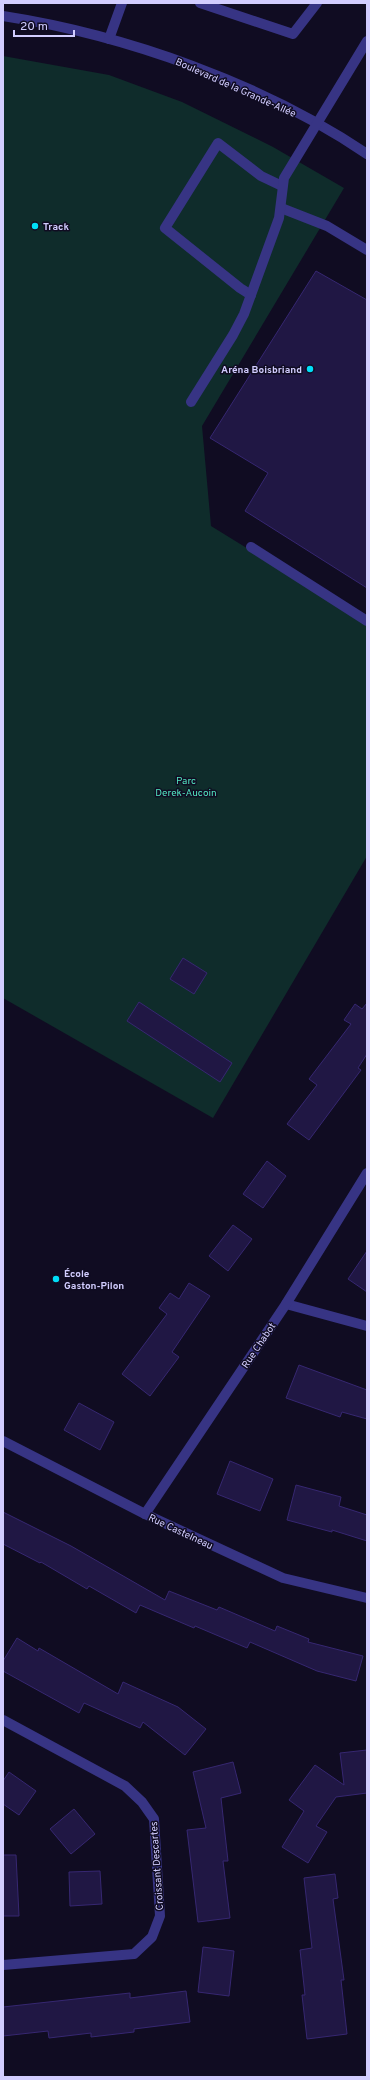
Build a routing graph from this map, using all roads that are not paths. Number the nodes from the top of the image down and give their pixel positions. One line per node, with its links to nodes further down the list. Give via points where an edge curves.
1 (122, 3): 5 (street)
2 (200, 3): 3 (street, via 294,34)
3 (317, 3)
4 (3, 16): 5 (street, Boulevard de la Grande-Allée, via 52,24)
5 (109, 39): 8 (street, Boulevard de la Grande-Allée, via 217,76)
6 (367, 41): 7 (street)
7 (364, 53): 8 (street)
8 (316, 123): 9 (street, Boulevard de la Grande-Allée); 10 (street, via 284,178)
9 (367, 154)
10 (282, 186): 11 (street); 13 (street, via 261,176 218,143 164,228)
11 (281, 208): 12 (street, via 327,226); 13 (street, via 268,253)
12 (367, 250)
13 (251, 295): 14 (street, via 233,335)
14 (191, 402)
15 (251, 547): 16 (street)
16 (367, 621)
17 (367, 1173): 18 (street, Rue Chabot)
18 (286, 1304): 19 (street); 21 (street, Rue Chabot)
19 (367, 1326)
20 (3, 1441): 21 (street, Rue Castelneau)
21 (145, 1514): 22 (street, Rue Castelneau, via 283,1578)
22 (367, 1598)
23 (3, 1720): 24 (street, Croissant Descartes, via 125,1786 142,1802 154,1819 160,1916 152,1937 134,1954)
24 (3, 1965)

